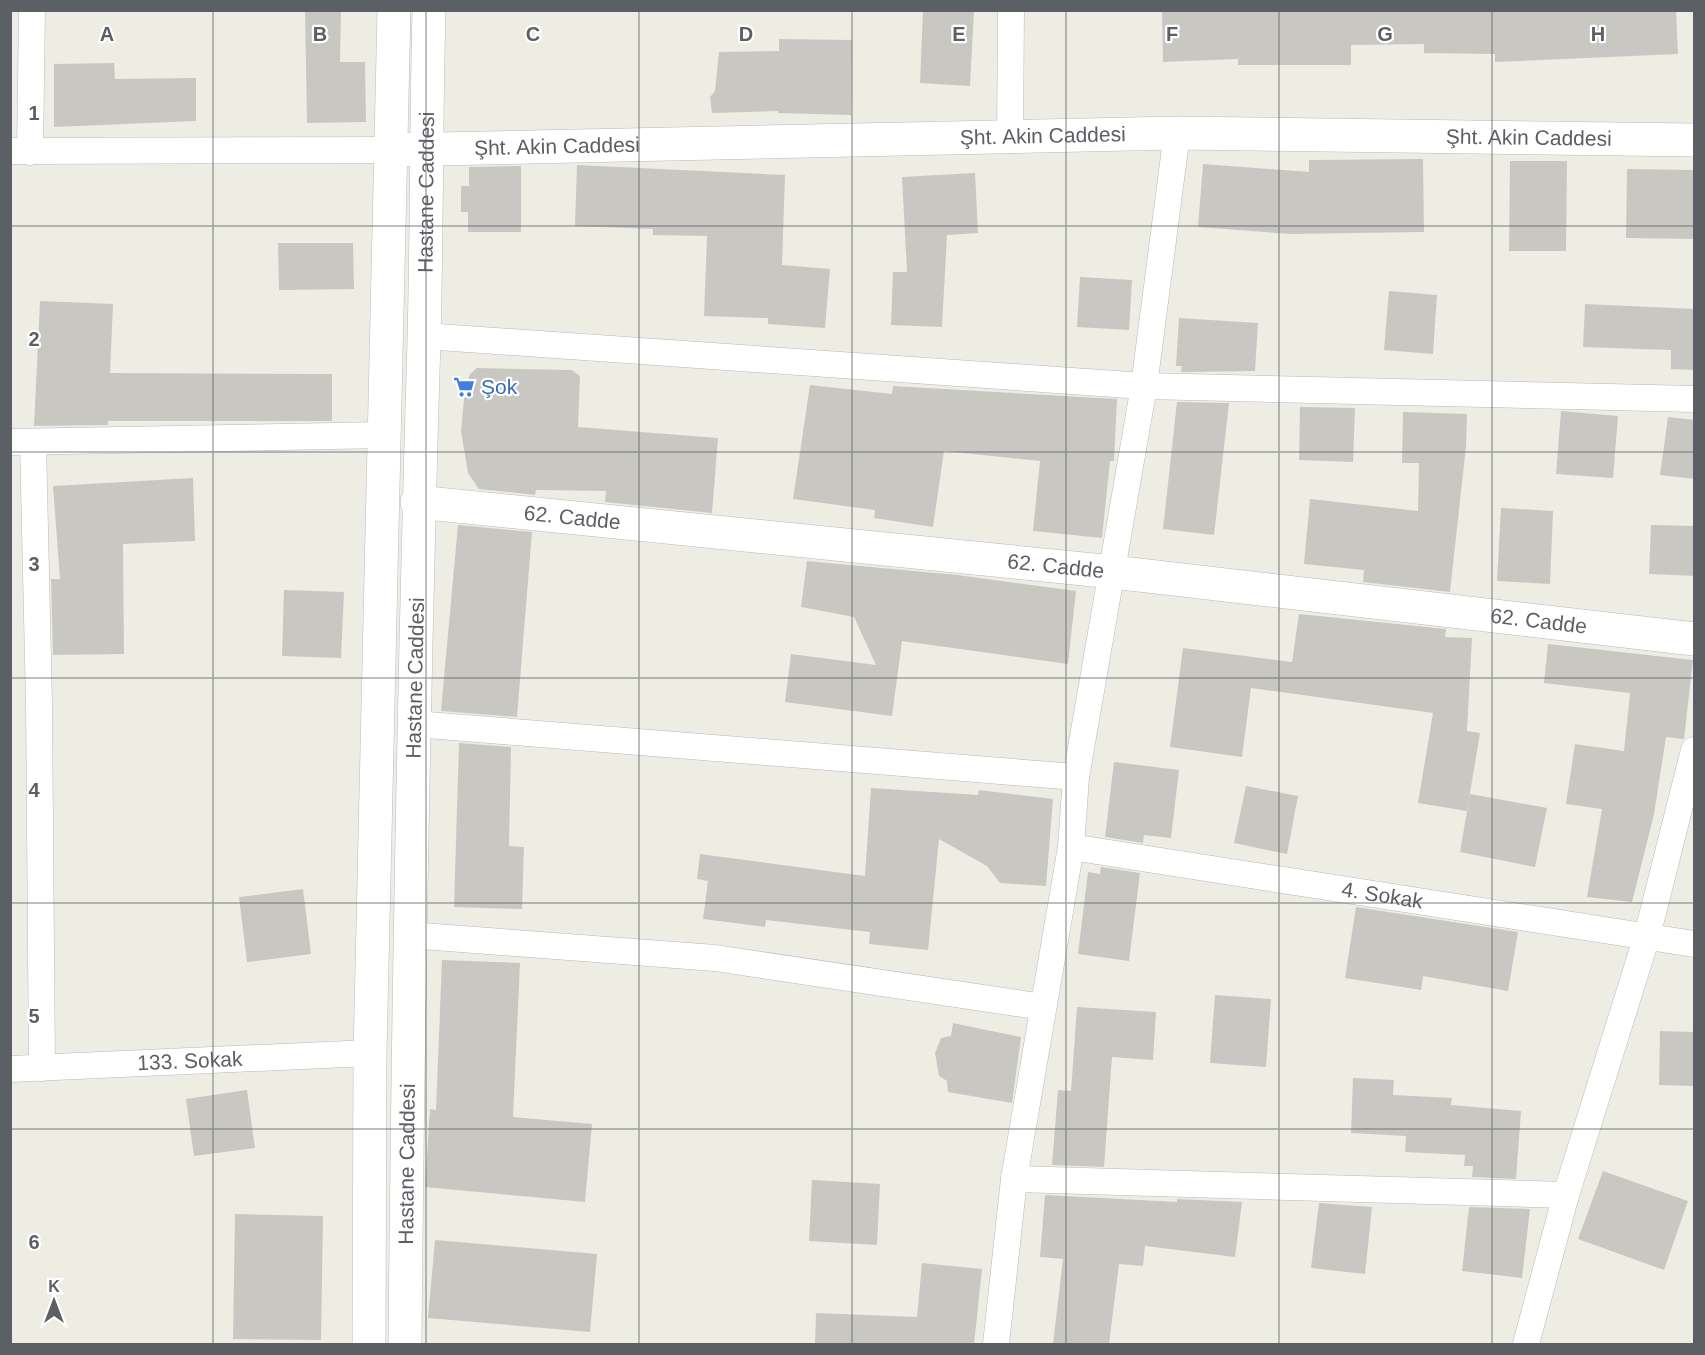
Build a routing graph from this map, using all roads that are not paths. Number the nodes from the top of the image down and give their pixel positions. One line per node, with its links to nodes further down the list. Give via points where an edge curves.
1 (32, 10): 10 (street)
2 (394, 10): 8 (main road, Hastane Caddesi)
3 (429, 10): 9 (main road, Hastane Caddesi)
4 (1011, 10): 6 (street)
5 (1177, 133): 6 (main road, Şht. Akin Caddesi); 7 (main road, Şht. Akin Caddesi); 12 (street)
6 (1010, 139): 9 (main road, Şht. Akin Caddesi)
7 (1695, 140)
8 (392, 150): 9 (main road, Şht. Akin Caddesi); 10 (street); 14 (main road, Hastane Caddesi)
9 (425, 150): 11 (main road, Hastane Caddesi)
10 (20, 152)
11 (424, 336): 12 (street); 16 (main road, Hastane Caddesi)
12 (1144, 386): 13 (street); 17 (street)
13 (1695, 399)
14 (385, 435): 15 (street); 27 (main road, Hastane Caddesi)
15 (22, 442): 28 (street, via 39,704)
16 (417, 502): 17 (main road, 62. Cadde); 19 (main road, Hastane Caddesi)
17 (1113, 572): 18 (main road, 62. Cadde); 21 (street)
18 (1695, 639)
19 (415, 724): 21 (street); 23 (main road, Hastane Caddesi)
20 (1695, 750): 24 (street)
21 (1076, 777): 22 (street)
22 (1071, 847): 24 (street, 4. Sokak); 26 (street)
23 (408, 935): 26 (street, via 715,958); 33 (main road, Hastane Caddesi)
24 (1647, 936): 25 (street, 4. Sokak); 31 (street)
25 (1695, 944)
26 (1043, 1006): 30 (street)
27 (370, 1053): 28 (street, 133. Sokak); 32 (main road, Hastane Caddesi)
28 (42, 1068): 29 (street, 133. Sokak)
29 (10, 1069)
30 (1014, 1179): 31 (street); 34 (street)
31 (1566, 1195): 35 (street)
32 (369, 1344)
33 (405, 1344)
34 (996, 1344)
35 (1526, 1344)

